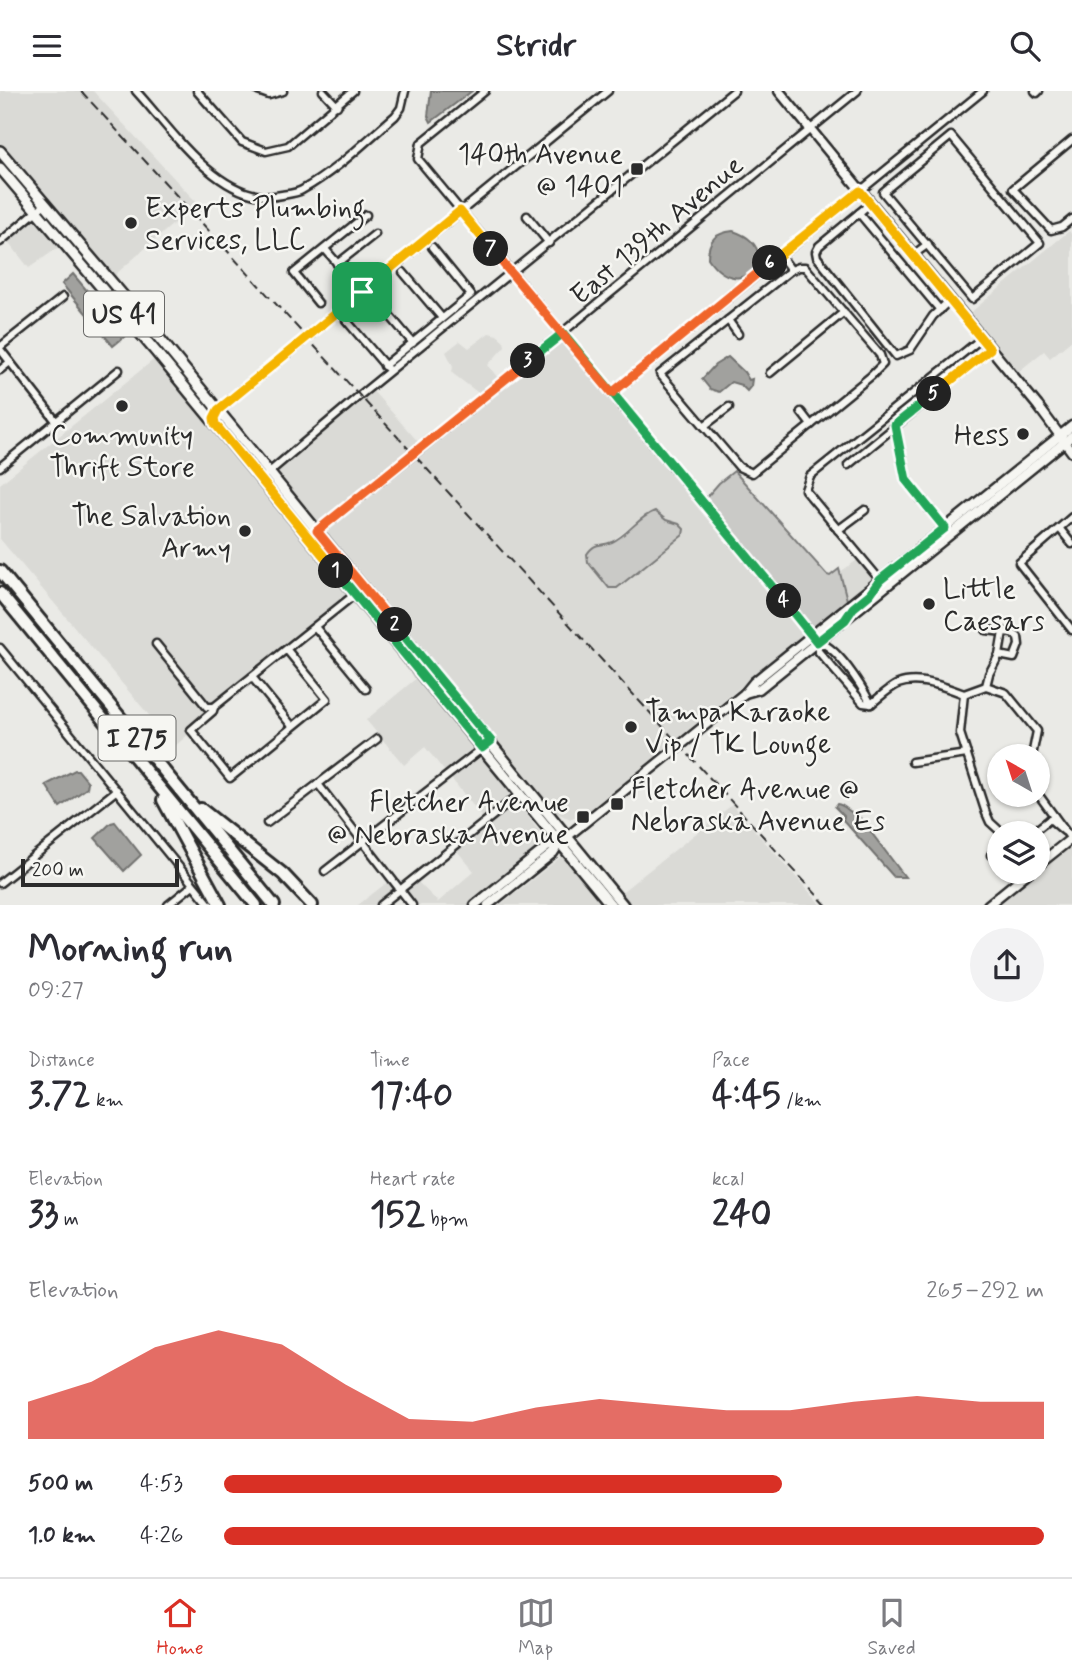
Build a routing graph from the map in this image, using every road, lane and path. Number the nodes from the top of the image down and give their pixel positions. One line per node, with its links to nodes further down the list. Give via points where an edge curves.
1 (136, 91): 7 (street, via 211,174 239,192 272,197 301,191 348,156 395,116)
2 (197, 91): 14 (street, via 242,142 266,151 288,146)
3 (258, 91): 4 (street, via 269,95)
4 (283, 91)
5 (323, 91): 14 (street)
6 (353, 91): 14 (street)
7 (405, 91)
8 (485, 91): 23 (street, via 421,143 418,159)
9 (608, 91): 23 (street)
10 (734, 91): 30 (street)
11 (779, 91): 15 (main road)
12 (857, 91): 15 (street, East 139th Avenue)
13 (983, 91): 19 (street)
14 (337, 106)
15 (810, 129): 19 (main road); 50 (street, East 139th Avenue)
16 (1072, 140): 27 (street, via 1013,189 1051,230)
17 (0, 151): 21 (main road, US 41)
18 (0, 168): 22 (main road, US 41)
19 (860, 191): 20 (main road); 34 (street)
20 (871, 203): 24 (street); 35 (main road)
21 (46, 204): 22 (street); 67 (main road, US 41)
22 (37, 211): 29 (street); 70 (main road, US 41)
23 (460, 211): 39 (street); 40 (street)
24 (859, 213): 45 (street); 45 (street, via 819,246 817,257 896,356 910,351)
25 (366, 215): 33 (street)
26 (527, 216): 30 (street)
27 (1072, 219)
28 (375, 234): 36 (street)
29 (0, 242)
30 (549, 243): 39 (street)
31 (928, 243): 31 (street, via 883,192 951,136 1040,243 972,299); 35 (street)
32 (432, 247): 47 (street, via 471,295)
33 (325, 249): 36 (street); 44 (street, via 294,273)
34 (780, 255): 37 (street); 56 (street)
35 (913, 255): 43 (main road)
36 (337, 264): 40 (street)
37 (791, 270): 46 (street, via 805,267); 49 (street)
38 (403, 272): 47 (street)
39 (512, 274): 50 (street); 61 (street)
40 (362, 292): 67 (street)
41 (63, 297): 54 (street)
42 (374, 297): 53 (street)
43 (950, 300): 45 (street); 52 (main road)
44 (318, 303)
45 (940, 310)
46 (844, 312): 64 (street); 71 (street, via 883,364)
47 (442, 318): 53 (street)
48 (346, 320): 59 (street)
49 (727, 320): 51 (street); 60 (street)
50 (563, 333): 65 (street); 84 (street, East 139th Avenue)
51 (738, 334)
52 (982, 338): 55 (main road); 83 (street, via 810,477 805,490)
53 (413, 343): 57 (street)
54 (0, 348): 58 (street)
55 (987, 352): 72 (street); 75 (main road)
56 (659, 353): 60 (street); 65 (street)
57 (395, 357): 59 (street); 61 (street)
58 (10, 362): 62 (street); 69 (street)
59 (384, 366): 61 (street)
60 (669, 366): 73 (street, via 660,374)
61 (394, 369): 78 (street)
62 (0, 370)
63 (119, 370): 69 (street, via 110,378 104,376 99,387)
64 (770, 373)
65 (612, 393): 98 (street)
66 (729, 407): 73 (street)
67 (218, 410): 70 (main road); 78 (main road, US 41)
68 (801, 412): 71 (street)
69 (56, 421): 77 (street)
70 (215, 424): 79 (main road, US 41)
71 (811, 425): 73 (street, via 752,473 739,467)
72 (895, 425): 76 (street); 85 (street, via 906,480)
73 (704, 426)
74 (1072, 426): 75 (main road)
75 (1069, 443): 85 (main road)
76 (848, 465)
77 (0, 467)
78 (272, 476): 79 (main road); 84 (main road, US 41)
79 (264, 483): 91 (main road, US 41)
80 (865, 510): 83 (street)
81 (1072, 517): 82 (street)
82 (1060, 529): 86 (street); 96 (street, via 1018,563)
83 (838, 530): 88 (street)
84 (317, 531): 89 (main road, US 41)
85 (947, 531): 88 (main road); 92 (main road)
86 (1072, 544)
87 (0, 571): 123 (highway, I 275)
88 (880, 580): 92 (main road); 98 (main road)
89 (363, 587): 91 (street); 103 (main road, US 41)
90 (0, 593): 119 (highway, I 275)
91 (355, 594): 93 (main road, US 41); 94 (street)
92 (845, 620): 98 (main road)
93 (379, 622): 103 (main road, via 418,662); 105 (main road, US 41)
94 (316, 628): 101 (street); 107 (street)
95 (986, 629): 97 (street)
96 (1072, 630)
97 (1003, 632): 102 (street); 102 (street, via 1018,637 1019,645 1014,658)
98 (815, 638): 109 (street, via 826,643); 109 (street, via 818,651 863,703); 130 (main road, via 754,682)
99 (156, 644): 110 (street, via 207,707)
100 (0, 648): 121 (street)
101 (287, 650): 104 (street); 112 (street, via 327,699)
102 (999, 655): 106 (street)
103 (429, 666): 111 (main road, US 41)
104 (252, 677): 110 (street); 112 (street)
105 (430, 686): 111 (main road, via 438,686); 116 (main road, US 41)
106 (986, 686): 108 (street); 115 (street, via 1006,693 1037,731)
107 (366, 689)
108 (964, 694): 109 (street, via 930,684 898,684); 117 (street, via 960,733)
109 (871, 704)
110 (214, 707): 112 (street, via 191,730 230,778)
111 (472, 719): 114 (main road, US 41)
112 (292, 726)
113 (377, 739): 120 (street)
114 (491, 741): 116 (street); 130 (main road, US 41)
115 (1034, 744)
116 (482, 748): 122 (main road, US 41); 131 (street)
117 (967, 754): 118 (street); 126 (street)
118 (912, 762)
119 (150, 776): 140 (highway); 141 (highway, I 275)
120 (318, 784): 128 (street); 131 (street)
121 (117, 790): 134 (street); 136 (street)
122 (520, 794): 130 (main road, US 41); 137 (street)
123 (184, 795): 142 (highway, I 275); 143 (highway, via 274,866)
124 (1046, 807): 125 (street)
125 (1052, 818): 127 (street); 129 (street)
126 (990, 821)
127 (1048, 821)
128 (267, 823)
129 (1071, 838): 132 (main road)
130 (564, 839): 146 (main road, via 547,847); 147 (main road); 148 (main road, US 41); 149 (main road, US 41)
131 (362, 842): 133 (street); 137 (street)
132 (1050, 855)
133 (325, 871)
134 (0, 883)
135 (1014, 884): 150 (main road)
136 (193, 885): 138 (street); 139 (street)
137 (400, 890): 144 (street); 145 (street)
138 (167, 905)
139 (210, 905)
140 (220, 905)
141 (256, 905)
142 (274, 905)
143 (312, 905)
144 (381, 905)
145 (412, 905)
146 (475, 905)
147 (488, 905)
148 (611, 905)
149 (623, 905)
150 (988, 905)

